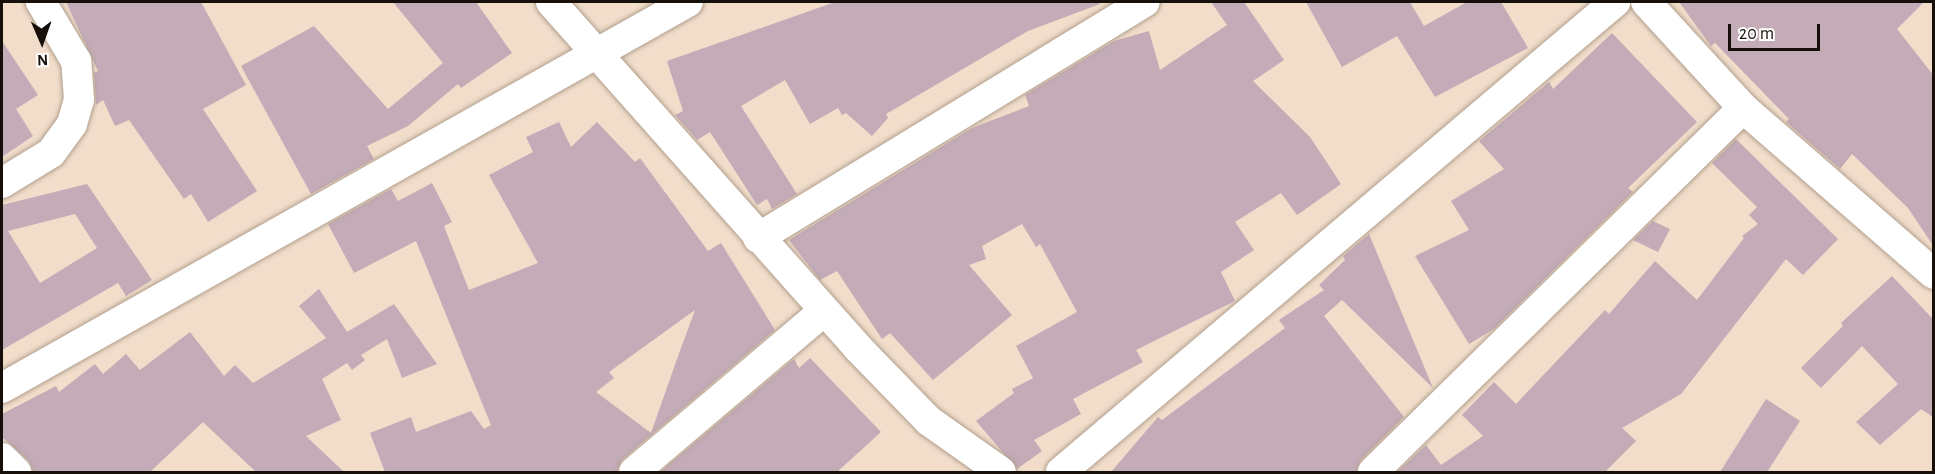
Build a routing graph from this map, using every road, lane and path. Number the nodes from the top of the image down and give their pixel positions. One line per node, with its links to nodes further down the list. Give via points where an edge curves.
1 (41, 2): 9 (street, via 76,61 79,100 72,124 51,153)
2 (551, 2): 7 (street)
3 (688, 2): 7 (street)
4 (1145, 2): 10 (street)
5 (1615, 2): 18 (street)
6 (1646, 2): 8 (street)
7 (597, 52): 10 (street); 13 (street)
8 (1743, 108): 11 (street); 19 (street)
9 (2, 183)
10 (758, 238): 12 (street)
11 (1934, 274)
12 (824, 311): 16 (street); 17 (street, via 929,421)
13 (2, 388)
14 (2, 458): 15 (street)
15 (16, 472)
16 (634, 472)
17 (1001, 472)
18 (1061, 472)
19 (1373, 472)

